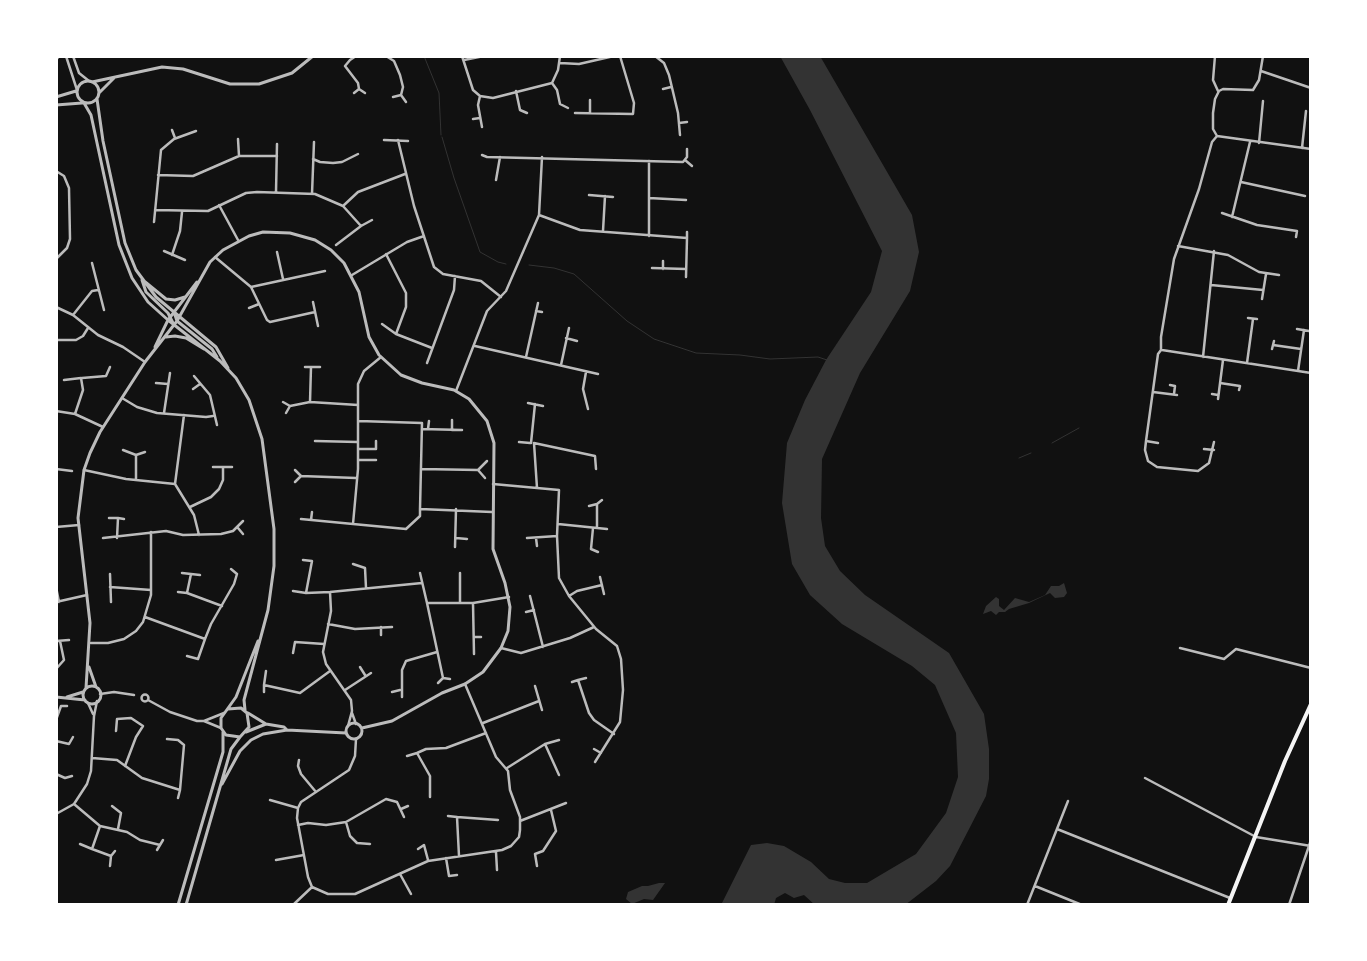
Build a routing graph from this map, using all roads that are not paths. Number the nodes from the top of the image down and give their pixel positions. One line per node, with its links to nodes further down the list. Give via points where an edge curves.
1 (59, 56): 15 (street)
2 (66, 56): 26 (street)
3 (73, 56): 20 (street, via 79,73)
4 (313, 56): 19 (street, via 292,73 259,84 230,84 172,68 148,69)
5 (356, 56): 24 (street, via 346,66)
6 (386, 56): 32 (street, via 394,62 400,75)
7 (462, 56): 16 (street)
8 (484, 56): 16 (street)
9 (560, 56): 17 (street)
10 (614, 56): 17 (street, via 579,64)
11 (620, 56): 49 (street, via 634,111 629,114)
12 (656, 56): 22 (street, via 668,70)
13 (1215, 56): 28 (street, via 1213,80)
14 (1263, 56): 18 (street)
15 (56, 60)
16 (464, 60): 33 (street, via 470,84)
17 (560, 63): 21 (street)
18 (1261, 72): 23 (street); 28 (street, via 1258,86 1253,90)
19 (115, 78): 20 (street); 30 (street)
20 (90, 81): 26 (street, via 82,82); 30 (street)
21 (552, 83): 27 (street); 41 (street)
22 (672, 87): 25 (street); 54 (street)
23 (1311, 88)
24 (359, 89): 29 (street); 31 (street)
25 (663, 89)
26 (76, 90): 35 (street); 40 (street, via 78,99)
27 (516, 91): 33 (street, via 498,97); 45 (street)
28 (1219, 91): 60 (street, via 1215,98 1213,129)
29 (365, 92)
30 (99, 93): 36 (street)
31 (354, 93)
32 (401, 95): 34 (street); 39 (street)
33 (480, 96): 51 (street)
34 (393, 97)
35 (56, 98)
36 (97, 99): 40 (street); 140 (street, via 125,243)
37 (590, 100): 49 (street)
38 (1263, 101): 69 (street)
39 (406, 102)
40 (84, 103): 42 (street); 160 (street, via 91,115 125,262 142,295)
41 (560, 104): 43 (street); 44 (street)
42 (56, 105)
43 (556, 108)
44 (568, 108)
45 (520, 110): 47 (street); 50 (street)
46 (1306, 111): 71 (street)
47 (527, 113)
48 (575, 113): 49 (street)
49 (590, 113)
50 (516, 115)
51 (480, 118): 52 (street); 55 (street)
52 (472, 120)
53 (687, 122): 54 (street)
54 (679, 123): 59 (street)
55 (482, 127)
56 (172, 130): 62 (street)
57 (196, 131): 62 (street)
58 (56, 134): 61 (street)
59 (680, 135)
60 (1217, 136): 68 (street); 117 (street, via 1212,142)
61 (56, 138)
62 (175, 138): 86 (street, via 161,150)
63 (238, 139): 76 (street)
64 (384, 140): 65 (street)
65 (398, 140): 66 (street); 85 (street)
66 (408, 141)
67 (314, 142): 80 (street)
68 (1250, 142): 69 (street); 88 (street)
69 (1259, 143): 71 (street)
70 (277, 144): 77 (street)
71 (1302, 148): 73 (street)
72 (686, 149): 81 (street)
73 (1311, 149)
74 (358, 154): 80 (street, via 342,162)
75 (482, 155): 78 (street)
76 (239, 156): 77 (street); 86 (street, via 193,176)
77 (277, 156): 90 (street)
78 (500, 157): 79 (street); 87 (street)
79 (542, 158): 82 (street); 104 (street)
80 (314, 159): 91 (street)
81 (685, 160): 82 (street); 83 (street)
82 (649, 161): 97 (street)
83 (692, 166)
84 (56, 171): 125 (street, via 64,176 69,188 70,231 68,248)
85 (405, 174): 100 (street, via 358,192); 111 (street)
86 (158, 175): 101 (street)
87 (496, 180)
88 (1242, 182): 92 (street); 105 (street)
89 (1301, 189): 92 (street)
90 (276, 192): 91 (street); 99 (street, via 246,193)
91 (312, 194): 100 (street)
92 (1300, 194): 96 (street)
93 (589, 196): 94 (street)
94 (605, 196): 95 (street); 109 (street)
95 (613, 196)
96 (1305, 196)
97 (648, 198): 98 (street); 112 (street)
98 (686, 200)
99 (219, 205): 102 (street, via 208,211); 115 (street)
100 (343, 206): 108 (street)
101 (156, 210): 102 (street); 107 (street)
102 (182, 212): 121 (street)
103 (1222, 213): 105 (street)
104 (539, 215): 109 (street, via 574,229); 147 (street)
105 (1232, 217): 113 (street, via 1265,227 1297,231)
106 (372, 220): 108 (street)
107 (154, 222)
108 (361, 226): 116 (street)
109 (603, 231): 112 (street)
110 (687, 232): 114 (street)
111 (424, 236): 122 (street); 137 (street, via 434,268)
112 (648, 236): 114 (street)
113 (1296, 237)
114 (687, 238): 132 (street)
115 (238, 240): 123 (street); 135 (street, via 264,232 302,235 331,250)
116 (336, 245)
117 (1178, 246): 119 (street); 183 (street, via 1169,281)
118 (164, 251): 121 (street)
119 (1214, 251): 134 (street, via 1228,254 1249,268); 142 (street)
120 (277, 252): 124 (street)
121 (172, 254): 126 (street)
122 (386, 254): 135 (street); 172 (street, via 406,293 406,307)
123 (215, 257): 139 (street); 143 (street)
124 (278, 259): 127 (street); 141 (street)
125 (56, 260)
126 (185, 260)
127 (273, 260)
128 (664, 261): 131 (street)
129 (92, 263): 144 (street)
130 (652, 268): 131 (street)
131 (663, 268): 132 (street)
132 (686, 269): 138 (street)
133 (325, 271): 141 (street)
134 (1266, 274): 136 (street); 145 (street)
135 (352, 275): 184 (street, via 369,337)
136 (1279, 275)
137 (455, 276): 147 (street, via 481,281); 178 (street, via 454,290)
138 (686, 277)
139 (200, 278): 146 (street); 160 (street, via 185,308)
140 (142, 279): 146 (street, via 166,299); 155 (street, via 156,297); 160 (street, via 146,292)
141 (283, 279): 143 (street)
142 (1211, 285): 145 (street); 186 (street)
143 (250, 287): 151 (street)
144 (98, 290): 154 (street); 159 (street, via 92,292)
145 (1263, 290): 148 (street)
146 (186, 296): 155 (street)
147 (501, 297): 177 (street, via 487,310)
148 (1262, 299)
149 (313, 302): 157 (street)
150 (538, 303): 156 (street)
151 (259, 304): 153 (street); 157 (street, via 270,322)
152 (56, 307): 159 (street)
153 (249, 308)
154 (104, 310)
155 (174, 311): 160 (street)
156 (536, 311): 158 (street); 185 (street)
157 (315, 312): 166 (street)
158 (542, 312)
159 (73, 315): 167 (street)
160 (174, 318): 165 (street); 181 (street); 188 (street, via 212,349); 196 (street, via 185,320 216,347)
161 (1248, 318): 162 (street)
162 (1253, 319): 163 (street); 191 (street)
163 (1257, 319)
164 (382, 324): 172 (street)
165 (174, 325): 173 (street); 182 (street)
166 (318, 326)
167 (88, 328): 175 (street, via 76,340); 189 (street)
168 (569, 328): 174 (street)
169 (1296, 329): 170 (street)
170 (1304, 330): 171 (street); 180 (street)
171 (1309, 331)
172 (396, 334): 178 (street)
173 (166, 338): 181 (street); 182 (street, via 186,338)
174 (566, 338): 176 (street); 192 (street)
175 (56, 340)
176 (577, 341)
177 (475, 346): 185 (street); 213 (street)
178 (432, 348): 190 (street)
179 (1272, 349): 180 (street, via 1273,343)
180 (1301, 349): 198 (street)
181 (153, 350): 189 (street)
182 (207, 350): 188 (street)
183 (1161, 350): 186 (street); 214 (street)
184 (381, 357): 213 (street, via 391,368 411,379); 221 (street, via 359,378)
185 (526, 357): 192 (street)
186 (1203, 357): 187 (street)
187 (1223, 360): 191 (street); 207 (street)
188 (220, 361): 196 (street)
189 (145, 362): 216 (street)
190 (427, 363)
191 (1246, 363): 198 (street)
192 (561, 365): 199 (street)
193 (110, 367): 204 (street, via 106,376)
194 (311, 367): 195 (street); 197 (street); 218 (street)
195 (320, 367)
196 (228, 368): 355 (street, via 249,400 259,427 273,518 272,586)
197 (305, 368)
198 (1298, 371): 201 (street)
199 (586, 372): 202 (street); 224 (street, via 583,389)
200 (170, 373): 208 (street)
201 (1311, 373)
202 (598, 374)
203 (194, 376): 209 (street)
204 (81, 378): 205 (street); 228 (street, via 83,390)
205 (64, 380)
206 (156, 383): 208 (street)
207 (1220, 383): 212 (street, via 1240,386); 215 (street, via 1218,397)
208 (168, 384): 226 (street)
209 (200, 384): 211 (street); 230 (street, via 210,395)
210 (1170, 385): 214 (street, via 1175,386 1175,395)
211 (194, 389)
212 (1239, 390)
213 (456, 391): 273 (street, via 475,405 487,421 494,444)
214 (1153, 392): 242 (street)
215 (1212, 394)
216 (122, 398): 226 (street, via 137,407); 235 (street)
217 (283, 402): 222 (street)
218 (310, 402): 221 (street); 222 (street)
219 (528, 403): 220 (street)
220 (535, 404): 223 (street); 246 (street)
221 (358, 405): 232 (street)
222 (290, 406): 227 (street)
223 (543, 406)
224 (588, 409)
225 (56, 411): 228 (street)
226 (164, 413): 229 (street)
227 (286, 413)
228 (75, 414): 235 (street)
229 (184, 416): 230 (street); 272 (street)
230 (213, 416): 234 (street)
231 (452, 420): 238 (street)
232 (359, 421): 236 (street, via 422,423); 243 (street)
233 (429, 421): 237 (street)
234 (216, 425)
235 (103, 427): 263 (street)
236 (422, 429): 237 (street); 261 (street)
237 (428, 429): 238 (street)
238 (452, 430): 239 (street)
239 (462, 430)
240 (315, 441): 243 (street)
241 (376, 441): 248 (street, via 376,449)
242 (1146, 441): 247 (street); 251 (street, via 1148,460 1164,468 1198,471 1209,463)
243 (358, 442): 248 (street)
244 (520, 442): 246 (street)
245 (1214, 442): 251 (street)
246 (532, 443): 262 (street, via 595,456); 274 (street)
247 (1158, 443)
248 (358, 449): 254 (street)
249 (1204, 449): 251 (street)
250 (123, 450): 253 (street)
251 (1214, 450)
252 (145, 452): 253 (street)
253 (136, 455): 270 (street)
254 (358, 460): 255 (street); 268 (street)
255 (376, 460)
256 (487, 462): 265 (street)
257 (213, 467): 258 (street)
258 (223, 467): 259 (street); 278 (street, via 219,489 211,498)
259 (232, 467)
260 (56, 469): 266 (street)
261 (421, 469): 265 (street); 279 (street)
262 (596, 469)
263 (84, 470): 270 (street); 291 (street)
264 (295, 470): 267 (street)
265 (478, 470): 269 (street)
266 (72, 472)
267 (301, 476): 268 (street); 271 (street)
268 (356, 478): 289 (street)
269 (485, 478)
270 (136, 480): 272 (street)
271 (296, 482)
272 (175, 484): 278 (street)
273 (493, 484): 274 (street); 282 (street)
274 (537, 488): 290 (street, via 559,490)
275 (602, 500): 276 (street)
276 (597, 504): 277 (street); 295 (street)
277 (589, 506)
278 (190, 507): 299 (street)
279 (420, 509): 280 (street); 289 (street, via 420,516 406,529)
280 (456, 509): 282 (street); 303 (street)
281 (312, 512): 287 (street)
282 (492, 512): 337 (street, via 493,549)
283 (109, 518): 284 (street)
284 (118, 518): 285 (street); 302 (street)
285 (124, 518)
286 (300, 519): 287 (street)
287 (311, 520): 289 (street)
288 (243, 521): 293 (street)
289 (353, 524)
290 (558, 524): 294 (street); 300 (street)
291 (79, 525): 292 (street); 334 (street)
292 (56, 527)
293 (238, 528): 298 (street); 299 (street, via 228,533)
294 (593, 528): 295 (street); 309 (street)
295 (598, 528): 296 (street)
296 (607, 529)
297 (151, 532): 299 (street); 302 (street); 327 (street)
298 (243, 534)
299 (199, 535)
300 (557, 536): 306 (street); 336 (street, via 560,578)
301 (103, 538): 302 (street)
302 (117, 538)
303 (455, 538): 304 (street); 308 (street)
304 (467, 538)
305 (527, 538): 306 (street)
306 (536, 538): 307 (street)
307 (537, 546)
308 (455, 547)
309 (591, 549): 310 (street); 311 (street)
310 (585, 550)
311 (598, 552)
312 (303, 560): 332 (street, via 312,561)
313 (353, 564): 326 (street, via 365,568)
314 (231, 569): 343 (street, via 237,574)
315 (182, 573): 319 (street)
316 (420, 573): 322 (street)
317 (460, 573): 340 (street)
318 (110, 574): 325 (street)
319 (191, 574): 320 (street); 331 (street)
320 (200, 574)
321 (600, 577): 323 (street)
322 (422, 584): 326 (street); 342 (street)
323 (602, 585): 333 (street); 336 (street, via 576,591)
324 (56, 587): 338 (street)
325 (110, 588): 327 (street); 339 (street)
326 (366, 588): 330 (street)
327 (151, 590): 346 (street)
328 (293, 590): 332 (street)
329 (178, 592): 331 (street)
330 (330, 592): 332 (street); 347 (street)
331 (187, 593): 343 (street)
332 (306, 593)
333 (604, 594)
334 (87, 595): 338 (street); 358 (street)
335 (530, 596): 344 (street)
336 (569, 596): 348 (street)
337 (509, 597): 341 (street); 361 (street, via 510,618)
338 (58, 602)
339 (111, 602)
340 (460, 602): 341 (street); 342 (street)
341 (473, 602): 352 (street)
342 (427, 603): 363 (street)
343 (222, 606): 354 (street)
344 (534, 610): 345 (street); 360 (street)
345 (526, 612)
346 (145, 617): 354 (street); 358 (street, via 136,631 124,639)
347 (328, 624): 349 (street, via 355,629); 359 (street)
348 (594, 626): 360 (street, via 582,634); 422 (street, via 617,646 623,668 623,708)
349 (381, 627): 350 (street); 351 (street)
350 (392, 627)
351 (381, 635)
352 (474, 637): 353 (street); 365 (street)
353 (481, 637)
354 (205, 639): 366 (street, via 198,659)
355 (260, 639): 403 (street); 406 (street, via 244,700)
356 (69, 640): 357 (street)
357 (58, 641): 370 (street, via 64,660)
358 (90, 643): 367 (street)
359 (324, 644): 364 (street, via 295,642); 372 (street, via 324,658)
360 (543, 647): 361 (street, via 521,653)
361 (501, 648): 381 (street, via 483,672)
362 (1180, 648): 369 (street, via 1224,659 1236,649)
363 (437, 652): 375 (street); 387 (street, via 406,662)
364 (293, 653)
365 (474, 654)
366 (187, 656)
367 (89, 667): 384 (street); 385 (street)
368 (360, 668): 374 (street)
369 (1311, 668)
370 (56, 670)
371 (266, 671): 382 (street)
372 (330, 671): 382 (street, via 300,692); 386 (street)
373 (371, 673): 374 (street)
374 (365, 675): 386 (street)
375 (443, 678): 376 (street); 380 (street)
376 (450, 678)
377 (586, 678): 378 (street)
378 (578, 680): 379 (street); 422 (street, via 589,713)
379 (572, 682)
380 (438, 683)
381 (465, 684): 411 (street); 415 (street, via 392,721)
382 (264, 685): 388 (street)
383 (535, 686): 398 (street)
384 (96, 687): 385 (street); 390 (street)
385 (85, 690): 393 (street); 396 (street)
386 (344, 690): 405 (street, via 351,700)
387 (400, 690): 389 (street); 394 (street)
388 (264, 692)
389 (392, 692)
390 (100, 694): 391 (street); 397 (street)
391 (134, 695)
392 (56, 697): 393 (street)
393 (66, 697): 396 (street)
394 (402, 697)
395 (148, 700): 410 (street, via 184,718)
396 (86, 701): 397 (street); 408 (street)
397 (97, 701): 408 (street)
398 (539, 701): 404 (street); 411 (street)
399 (1311, 704): 470 (main road)
400 (56, 706): 401 (street)
401 (61, 706): 402 (street); 409 (street)
402 (67, 706)
403 (228, 709): 406 (street, via 236,707); 407 (street)
404 (542, 710)
405 (352, 711): 413 (street); 414 (street)
406 (246, 712): 412 (street); 419 (street, via 250,721)
407 (224, 713): 410 (street); 416 (street)
408 (94, 716): 434 (street)
409 (56, 720)
410 (204, 721): 416 (street)
411 (483, 723): 421 (street)
412 (266, 724): 417 (street); 419 (street)
413 (356, 724): 414 (street); 415 (street)
414 (348, 726): 420 (street)
415 (362, 728): 426 (street, via 361,736)
416 (222, 730): 424 (street, via 231,737); 499 (street, via 223,752)
417 (287, 730): 420 (street); 443 (street, via 263,734 251,740 240,751)
418 (116, 731): 437 (street, via 117,719 131,718 143,726)
419 (246, 732): 424 (street)
420 (346, 733): 426 (street)
421 (486, 733): 431 (street, via 446,748); 438 (street, via 496,757)
422 (614, 734): 432 (street)
423 (73, 737): 428 (street, via 69,744)
424 (240, 737): 443 (street, via 231,750)
425 (167, 739): 445 (street, via 178,740 184,745)
426 (356, 739): 447 (street, via 356,756 348,770)
427 (559, 740): 429 (street)
428 (56, 741)
429 (545, 744): 438 (street); 440 (street)
430 (594, 749): 432 (street)
431 (417, 753): 433 (street); 446 (street, via 430,776)
432 (601, 753): 436 (street)
433 (408, 756)
434 (92, 758): 437 (street, via 108,758); 453 (street, via 87,784)
435 (298, 760): 447 (street, via 301,774)
436 (595, 762)
437 (125, 766): 445 (street, via 142,778)
438 (507, 768): 464 (street, via 510,795)
439 (56, 774): 441 (street, via 65,778)
440 (559, 775)
441 (72, 776)
442 (1145, 778): 470 (street)
443 (221, 786): 500 (street)
444 (425, 789): 446 (street)
445 (180, 790): 449 (street)
446 (431, 790): 448 (street)
447 (316, 792): 456 (street)
448 (430, 797)
449 (178, 798)
450 (270, 800): 456 (street)
451 (1068, 801): 469 (street)
452 (566, 803): 458 (street)
453 (74, 804): 459 (street); 467 (street)
454 (112, 806): 468 (street, via 121,813)
455 (408, 806): 457 (street)
456 (298, 808): 466 (street)
457 (401, 809): 461 (street); 465 (street, via 396,802 386,799)
458 (551, 810): 464 (street); 491 (street, via 556,831 543,851 535,854)
459 (56, 814)
460 (448, 816): 462 (street)
461 (404, 817)
462 (457, 817): 463 (street); 486 (street)
463 (498, 820)
464 (520, 821): 483 (street, via 518,837 511,846)
465 (346, 822): 466 (street); 475 (street, via 350,836 357,843)
466 (298, 825): 484 (street)
467 (100, 826): 468 (street); 479 (street)
468 (118, 829): 476 (street)
469 (1057, 829): 495 (street); 498 (street)
470 (1256, 837): 478 (street); 498 (main road)
471 (162, 840): 476 (street)
472 (1311, 840): 478 (street)
473 (429, 841): 477 (street)
474 (80, 844): 479 (street)
475 (370, 844)
476 (160, 845): 480 (street)
477 (424, 845): 481 (street); 489 (street)
478 (1310, 846): 505 (street)
479 (92, 849): 485 (street)
480 (157, 850)
481 (418, 850)
482 (115, 851): 485 (street)
483 (496, 851): 486 (street); 492 (street)
484 (304, 855): 488 (street); 496 (street)
485 (111, 856): 490 (street)
486 (459, 856): 487 (street)
487 (446, 858): 489 (street); 494 (street, via 449,876)
488 (276, 860)
489 (428, 860): 493 (street)
490 (110, 866)
491 (537, 866)
492 (497, 870)
493 (400, 874): 496 (street, via 355,894 328,894); 497 (street)
494 (457, 875)
495 (1035, 886): 502 (street); 503 (street)
496 (312, 887): 501 (street)
497 (411, 894)
498 (1230, 898): 504 (main road)
499 (178, 905)
500 (186, 905)
501 (293, 905)
502 (1027, 905)
503 (1082, 905)
504 (1228, 905)
505 (1289, 905)

